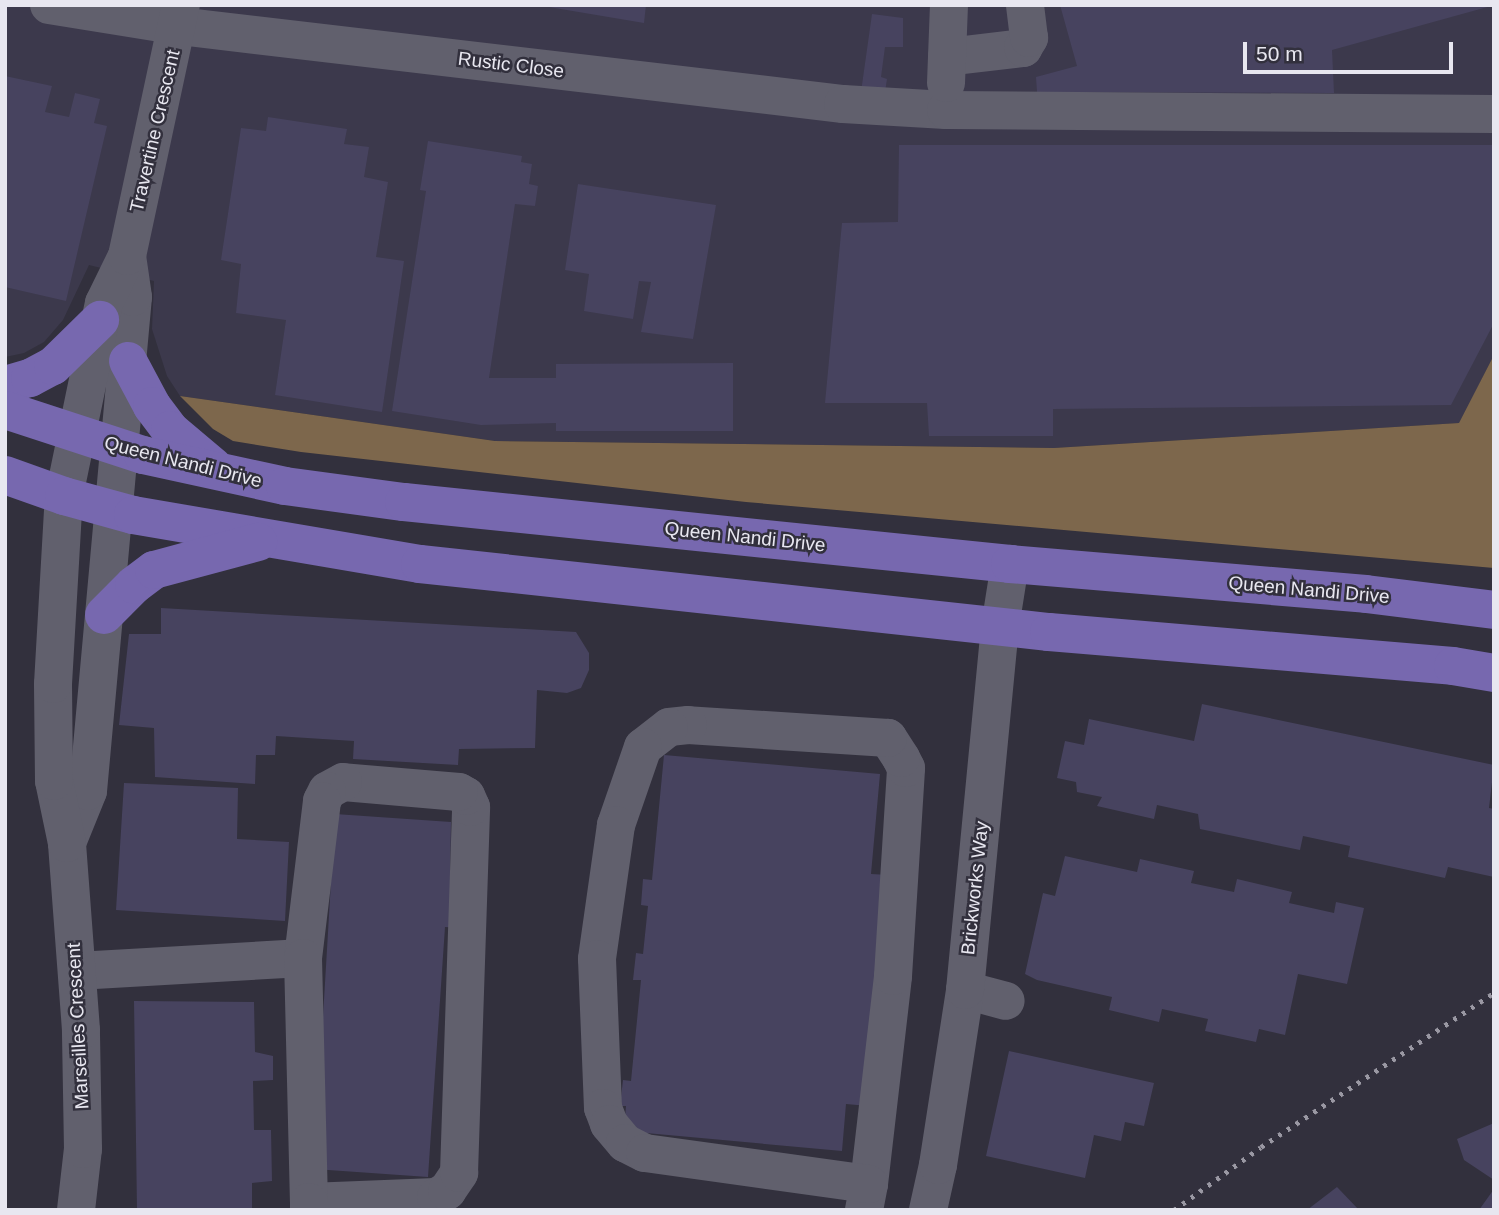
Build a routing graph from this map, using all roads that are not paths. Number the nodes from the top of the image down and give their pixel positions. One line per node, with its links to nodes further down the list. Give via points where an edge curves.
1 (49, 5): 4 (lane, Rustic Close)
2 (949, 5): 5 (lane)
3 (1025, 5): 5 (lane, via 1029,38 1023,48)
4 (180, 15): 6 (lane, Rustic Close, via 843,104); 8 (lane, Travertine Crescent)
5 (947, 57): 6 (lane)
6 (946, 110): 7 (lane, Rustic Close)
7 (1494, 114)
8 (127, 256): 9 (lane, Travertine Crescent); 10 (lane, Travertine Crescent, via 133,297)
9 (100, 320): 11 (main road, via 53,366 30,379); 13 (lane, Travertine Crescent)
10 (128, 361): 14 (lane, Travertine Crescent); 15 (main road, via 170,430)
11 (5, 384)
12 (5, 410): 13 (main road, Queen Nandi Drive)
13 (75, 434): 14 (main road, Queen Nandi Drive); 17 (lane, Travertine Crescent)
14 (120, 447): 15 (main road, Queen Nandi Drive); 18 (lane, Travertine Crescent)
15 (222, 474): 20 (main road, Queen Nandi Drive, via 404,502)
16 (5, 475): 17 (main road)
17 (64, 496): 18 (main road); 25 (lane, Marseilles Crescent, via 53,684 54,781)
18 (116, 509): 19 (main road); 22 (lane, Marseilles Crescent)
19 (271, 539): 22 (main road, via 154,570); 23 (main road, via 420,564)
20 (1010, 564): 21 (main road, Queen Nandi Drive, via 1366,594); 23 (lane, Brickworks Way)
21 (1494, 610)
22 (104, 615): 25 (lane, Marseilles Crescent, via 88,791)
23 (1000, 627): 24 (main road); 28 (lane, Brickworks Way)
24 (1494, 673)
25 (67, 843): 27 (lane, Marseilles Crescent)
26 (303, 958): 27 (lane); 31 (lane); 31 (lane, via 322,800 327,791 343,782 466,796 471,807 459,1173 436,1198)
27 (77, 971): 32 (lane, Marseilles Crescent, via 83,1149)
28 (965, 990): 29 (lane); 33 (lane, Brickworks Way)
29 (1006, 1001)
30 (866, 1197): 30 (lane, via 893,976 906,768 888,738 669,727 643,747 616,825 597,959 603,1108 609,1124 625,1143 645,1153)
31 (309, 1206)
32 (76, 1210)
33 (928, 1210)

